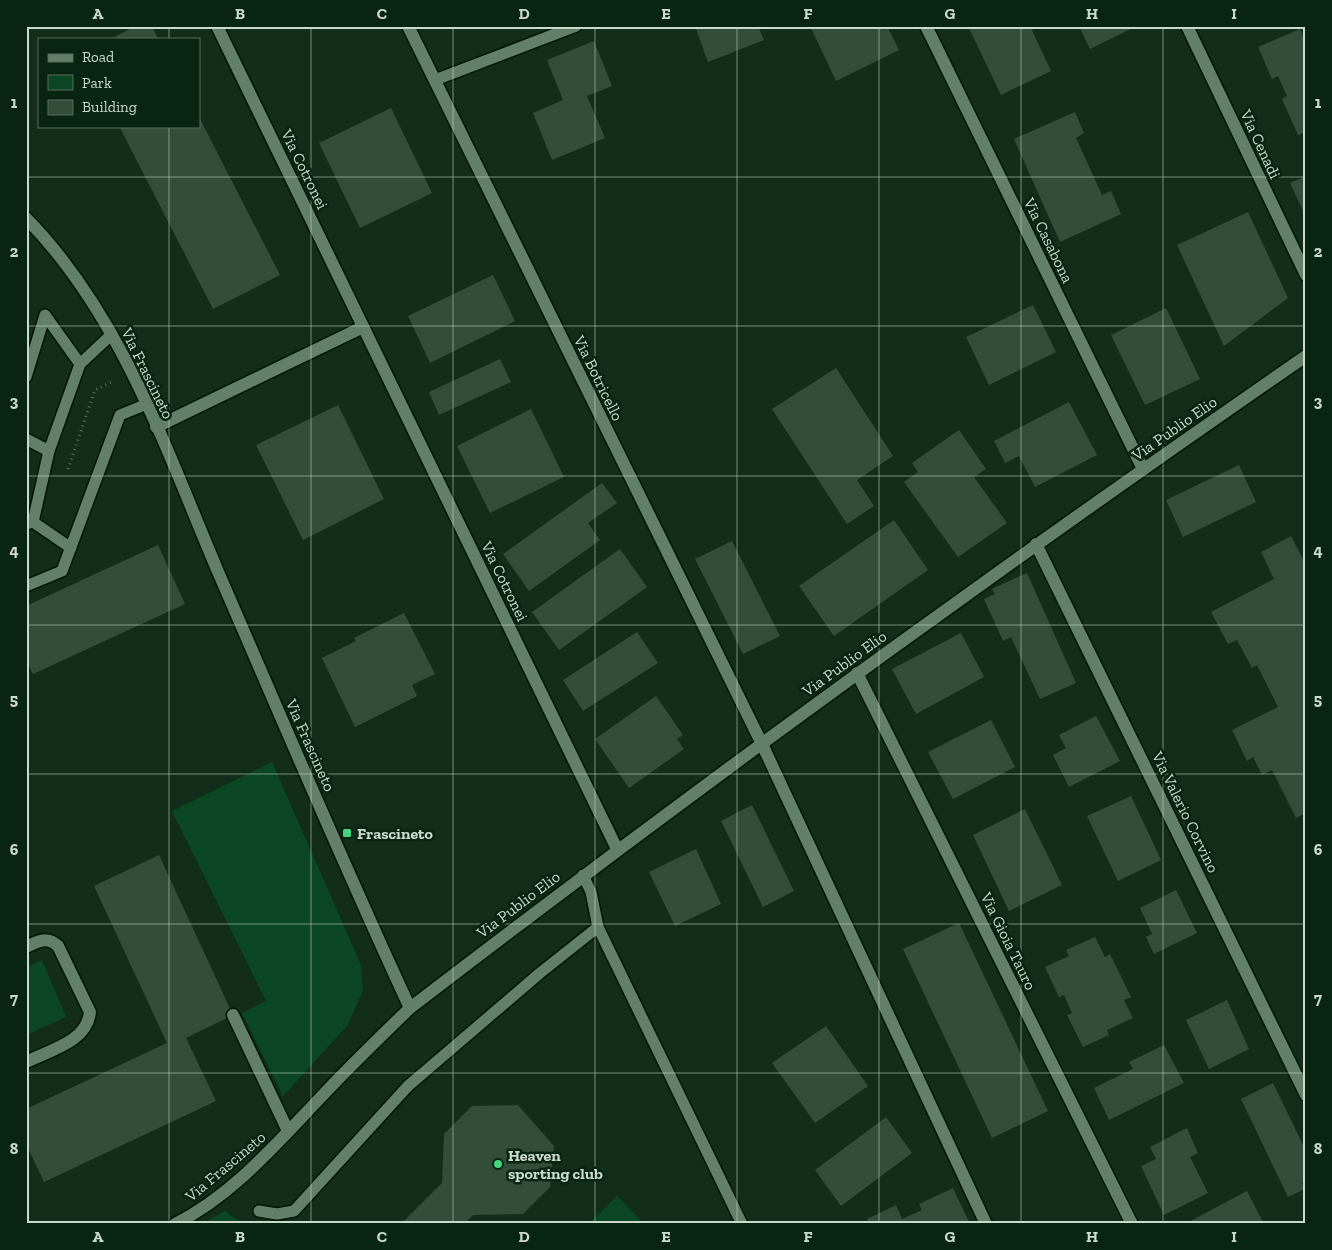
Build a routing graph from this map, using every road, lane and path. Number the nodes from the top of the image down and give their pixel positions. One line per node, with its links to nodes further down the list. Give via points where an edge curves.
1 (217, 26): 9 (street, Via Cotronei)
2 (408, 26): 6 (street, Via Botricello)
3 (576, 26): 6 (lane)
4 (926, 26): 19 (street, Via Casabona)
5 (1187, 26): 8 (street, Via Cenadi)
6 (435, 80): 26 (street, Via Botricello)
7 (26, 218): 10 (street, Via Frascineto, via 76,274)
8 (1306, 275)
9 (363, 326): 16 (street); 27 (street, Via Cotronei)
10 (112, 334): 12 (lane); 15 (street, Via Frascineto)
11 (1306, 356): 19 (street, Via Publio Elio)
12 (80, 364): 13 (lane, via 45,315); 18 (lane)
13 (26, 377)
14 (112, 382): 20 (path, via 95,390)
15 (147, 404): 16 (street, Via Frascineto); 23 (lane, via 120,415)
16 (156, 426): 31 (street, Via Frascineto)
17 (26, 438): 18 (lane)
18 (49, 451): 21 (lane)
19 (1142, 469): 22 (street, Via Publio Elio)
20 (66, 474)
21 (29, 523): 23 (lane)
22 (1036, 544): 25 (street, Via Publio Elio); 34 (street, Via Valerio Corvino)
23 (71, 548): 24 (lane, via 62,571)
24 (26, 586)
25 (857, 673): 26 (street, Via Publio Elio); 40 (street, Via Gioia Tauro)
26 (762, 744): 27 (street, Via Publio Elio); 39 (street)
27 (617, 849): 28 (street, Via Publio Elio)
28 (583, 875): 29 (lane, via 592,892); 31 (street, Via Publio Elio)
29 (598, 927): 36 (lane, via 408,1086 294,1211 277,1214); 38 (lane)
30 (26, 947): 33 (street, via 40,940 51,940 58,946 90,1012 89,1023 78,1037)
31 (410, 1008): 35 (street, Via Frascineto)
32 (233, 1015): 35 (street)
33 (26, 1062)
34 (1306, 1096)
35 (288, 1131): 37 (street, Via Frascineto, via 250,1170 192,1215)
36 (259, 1211)
37 (175, 1224)
38 (742, 1224)
39 (986, 1224)
40 (1132, 1224)

